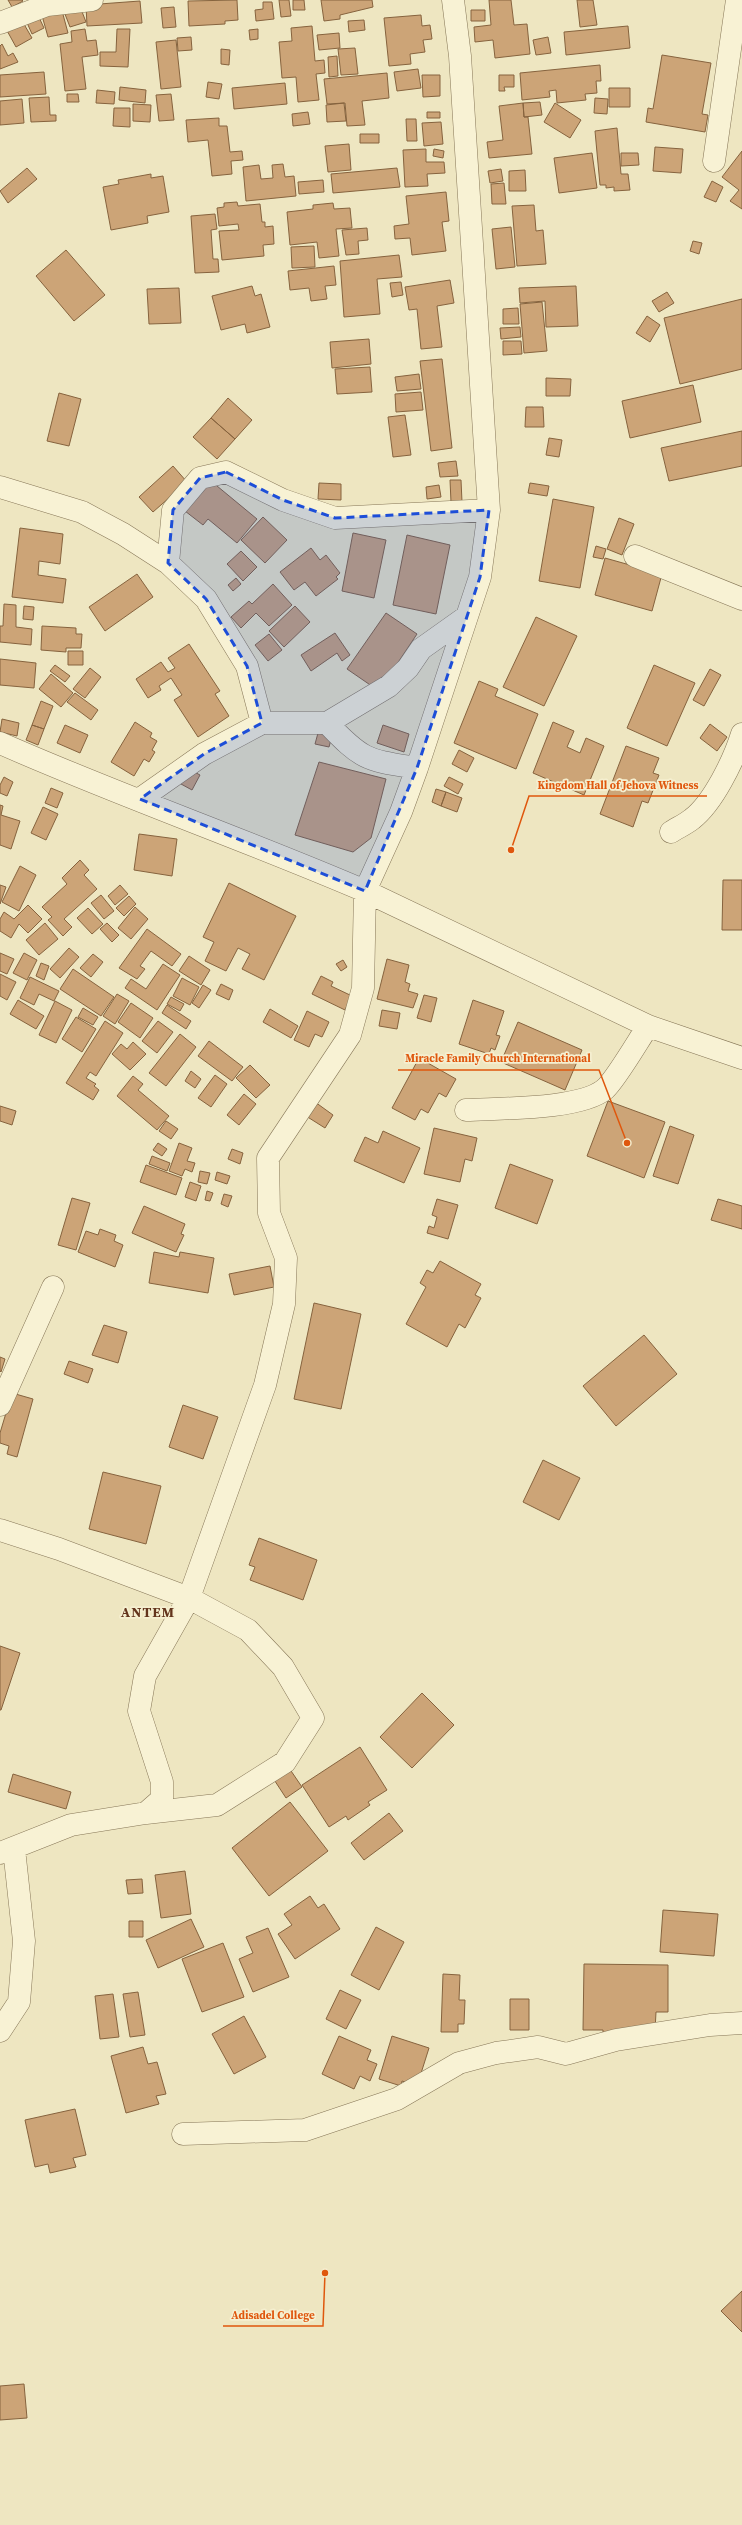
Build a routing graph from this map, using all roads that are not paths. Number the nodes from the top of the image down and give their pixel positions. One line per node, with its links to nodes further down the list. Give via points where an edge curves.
1 (92, 0): 4 (street, via 47,5)
2 (454, 0): 7 (street, via 460,56)
3 (737, 0): 5 (street)
4 (0, 23)
5 (714, 161)
6 (0, 487): 9 (street, via 82,512)
7 (489, 510): 9 (street, via 336,518 283,500 226,472 200,478 173,510); 11 (street, via 480,577)
8 (635, 556): 10 (street)
9 (168, 563): 12 (street, via 206,599 247,666)
10 (742, 599)
11 (466, 617): 13 (street, via 421,649 408,668 389,686); 16 (street)
12 (262, 723): 13 (street); 17 (street, via 204,754)
13 (327, 723): 16 (street, via 362,756 374,761)
14 (742, 734): 18 (street, via 735,758 705,804 693,819)
15 (0, 743): 17 (street)
16 (417, 768): 19 (street)
17 (140, 799): 19 (street)
18 (670, 832)
19 (365, 891): 20 (street); 26 (street, via 363,988 350,1035 268,1158 268,1213 286,1258 284,1304 265,1385)
20 (648, 1026): 21 (street); 22 (street, via 605,1089 590,1098 564,1104)
21 (742, 1058)
22 (466, 1110)
23 (53, 1287): 24 (street)
24 (0, 1405)
25 (0, 1530): 26 (street, via 59,1548)
26 (189, 1598): 27 (street, via 145,1676 139,1711 162,1782 162,1799); 27 (street, via 248,1630 283,1667 313,1718 285,1762 217,1805)
27 (146, 1813): 28 (street, via 71,1825)
28 (7, 1851): 30 (street, via 24,1942 19,2002)
29 (742, 2023): 31 (street, via 710,2025 616,2040 566,2054 538,2047 496,2053 459,2063 397,2099 305,2130)
30 (0, 2031)
31 (183, 2134)

